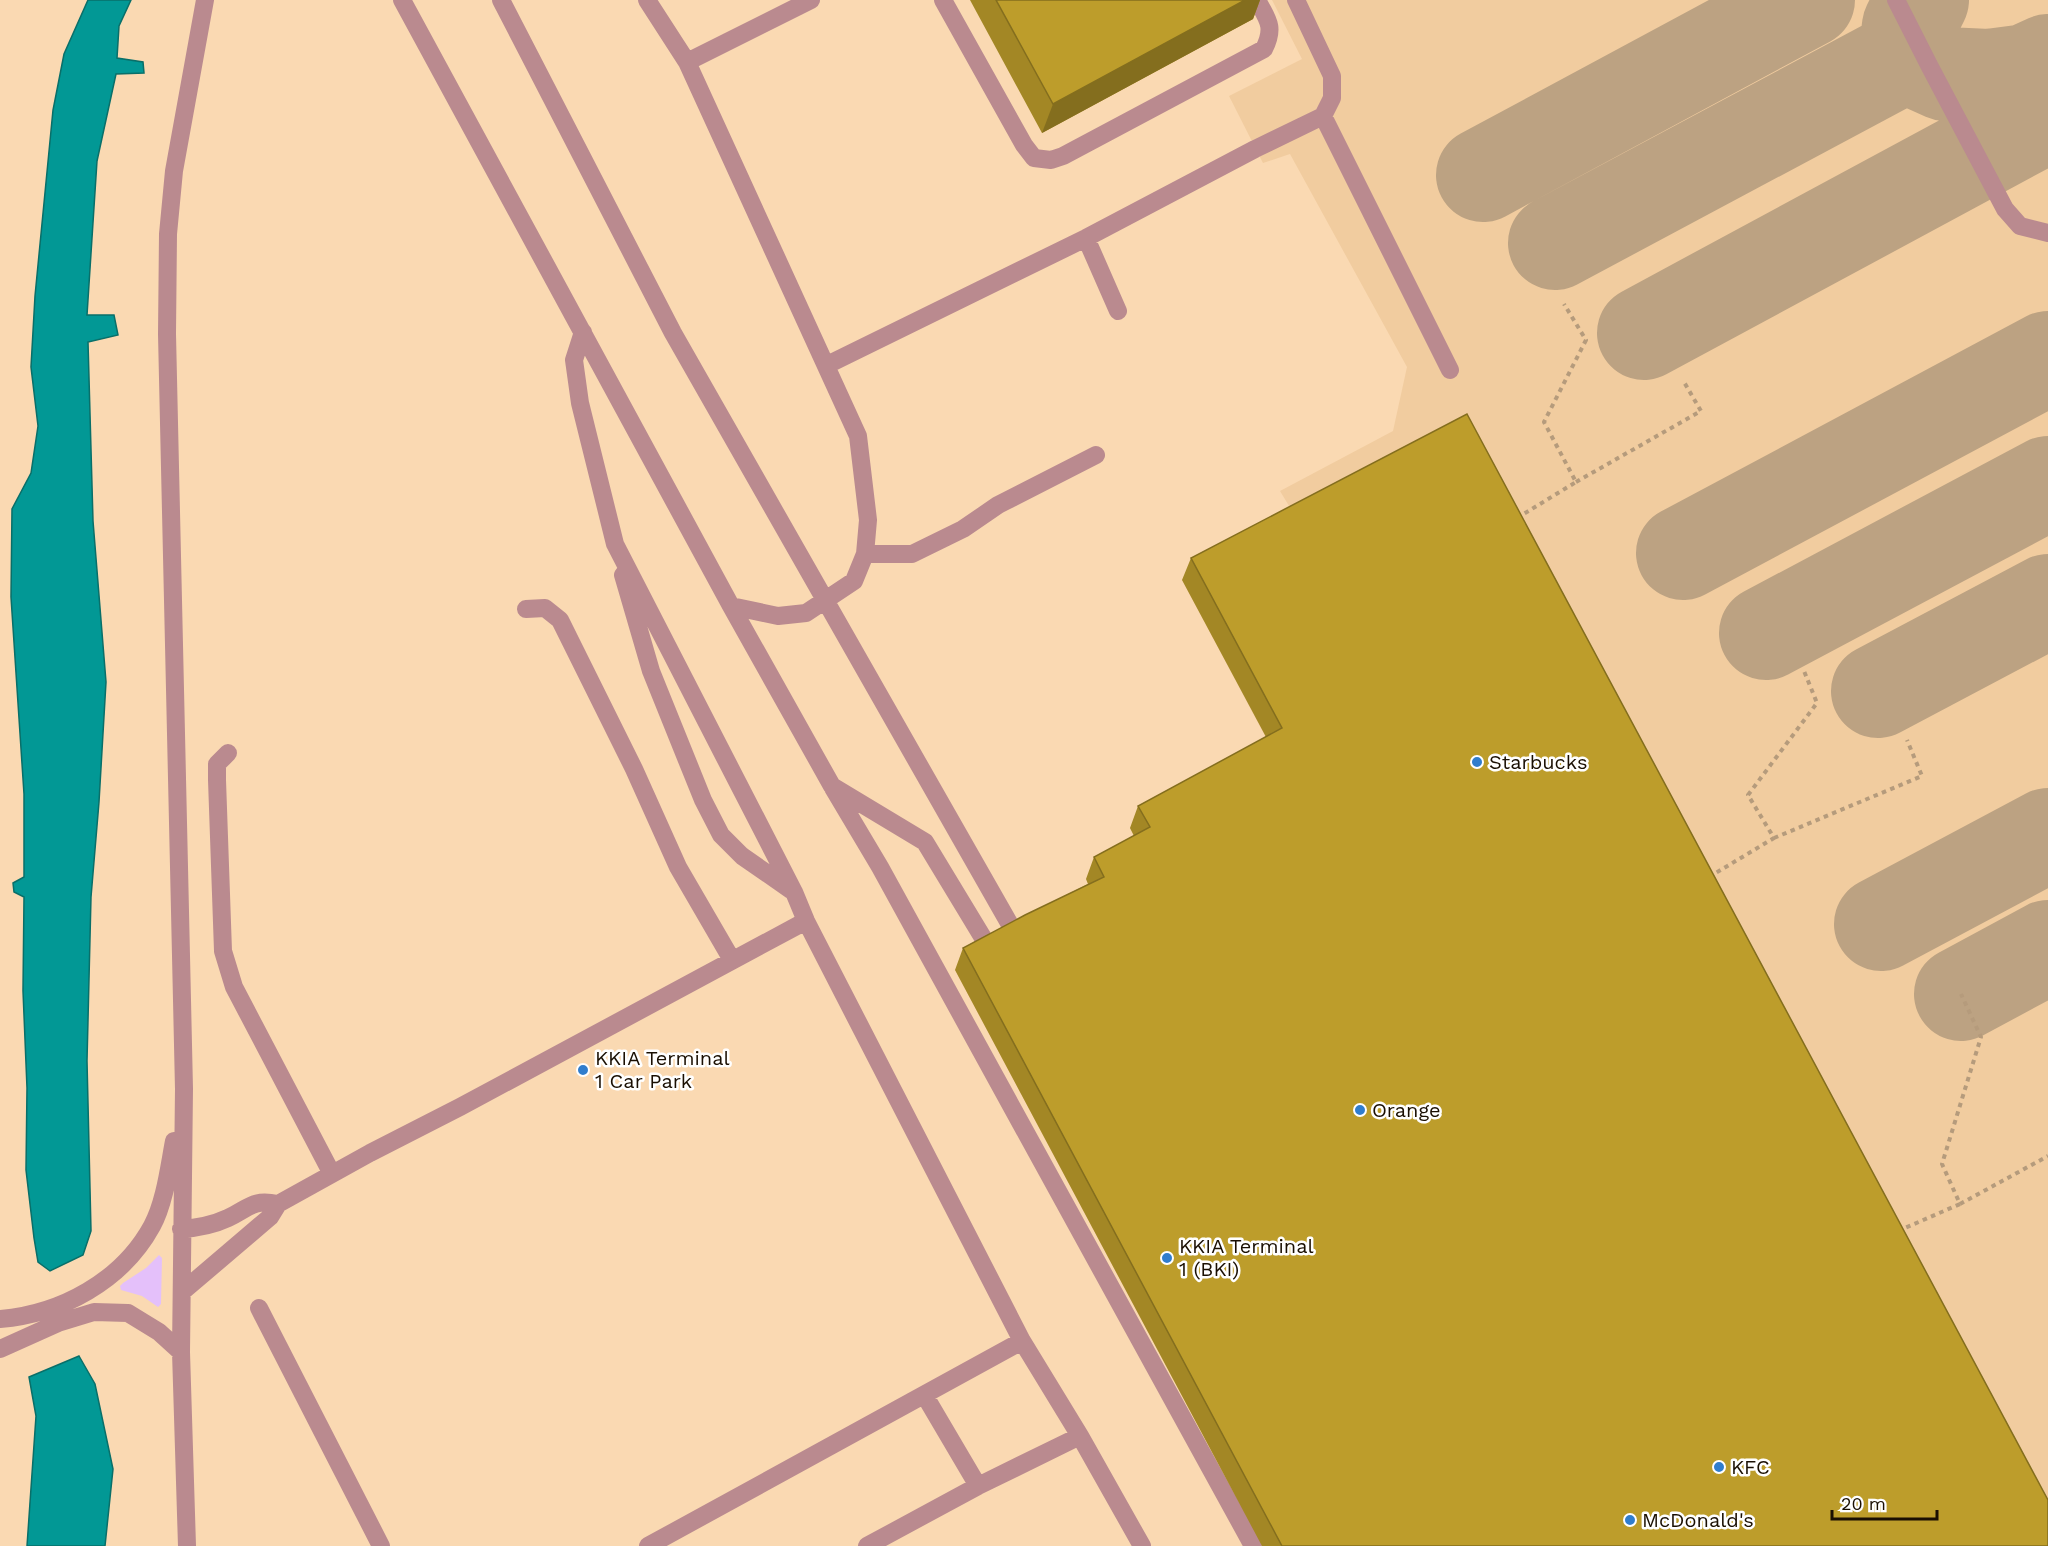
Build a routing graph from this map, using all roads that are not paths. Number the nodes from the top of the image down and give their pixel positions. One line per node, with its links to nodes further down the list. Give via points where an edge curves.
1 (205, 0): 30 (street, via 174,171 168,234)
2 (402, 0): 15 (street)
3 (501, 0): 27 (street, via 673,333)
4 (647, 0): 10 (street)
5 (811, 0): 10 (street)
6 (943, 0): 7 (street, via 1024,146 1034,158 1051,160 1264,49 1271,35)
7 (1257, 0)
8 (1296, 0): 11 (street, via 1332,76 1332,98)
9 (1896, 0): 12 (street, via 2005,209 2020,226)
10 (687, 62): 16 (street)
11 (1323, 116): 13 (street); 17 (street)
12 (2048, 233)
13 (1086, 238): 14 (street); 16 (street)
14 (1118, 311)
15 (583, 332): 19 (street, via 574,360 580,402); 21 (street)
16 (827, 365): 20 (street, via 858,436 868,520)
17 (1450, 370)
18 (1096, 455): 20 (street, via 912,554)
19 (615, 544): 25 (street); 25 (street, via 651,671 721,835 742,856)
20 (865, 554): 21 (street, via 854,580 806,613 778,616)
21 (731, 606): 24 (street)
22 (526, 609): 29 (street, via 545,608 560,620 678,867)
23 (228, 753): 31 (street, via 217,764 223,951 234,987)
24 (832, 786): 28 (street, via 925,842); 48 (street)
25 (794, 892): 26 (street)
26 (806, 921): 29 (street); 37 (street)
27 (1017, 937)
28 (991, 951)
29 (732, 960): 31 (street)
30 (184, 1089): 33 (street); 36 (street, via 166,1182 153,1224 131,1257 80,1296 55,1307)
31 (332, 1174): 32 (street)
32 (278, 1204): 33 (street, via 254,1203 214,1223); 34 (street, via 270,1217)
33 (181, 1229): 34 (street)
34 (182, 1292): 39 (street)
35 (259, 1308): 44 (street)
36 (0, 1319)
37 (1022, 1341): 40 (street); 41 (street)
38 (0, 1349): 39 (street, via 94,1312 128,1313 159,1332)
39 (181, 1352): 43 (street)
40 (925, 1396): 42 (street); 45 (street)
41 (1080, 1437): 42 (street); 47 (street)
42 (978, 1486): 46 (street)
43 (187, 1546)
44 (381, 1546)
45 (648, 1546)
46 (867, 1546)
47 (1142, 1546)
48 (1253, 1546)

